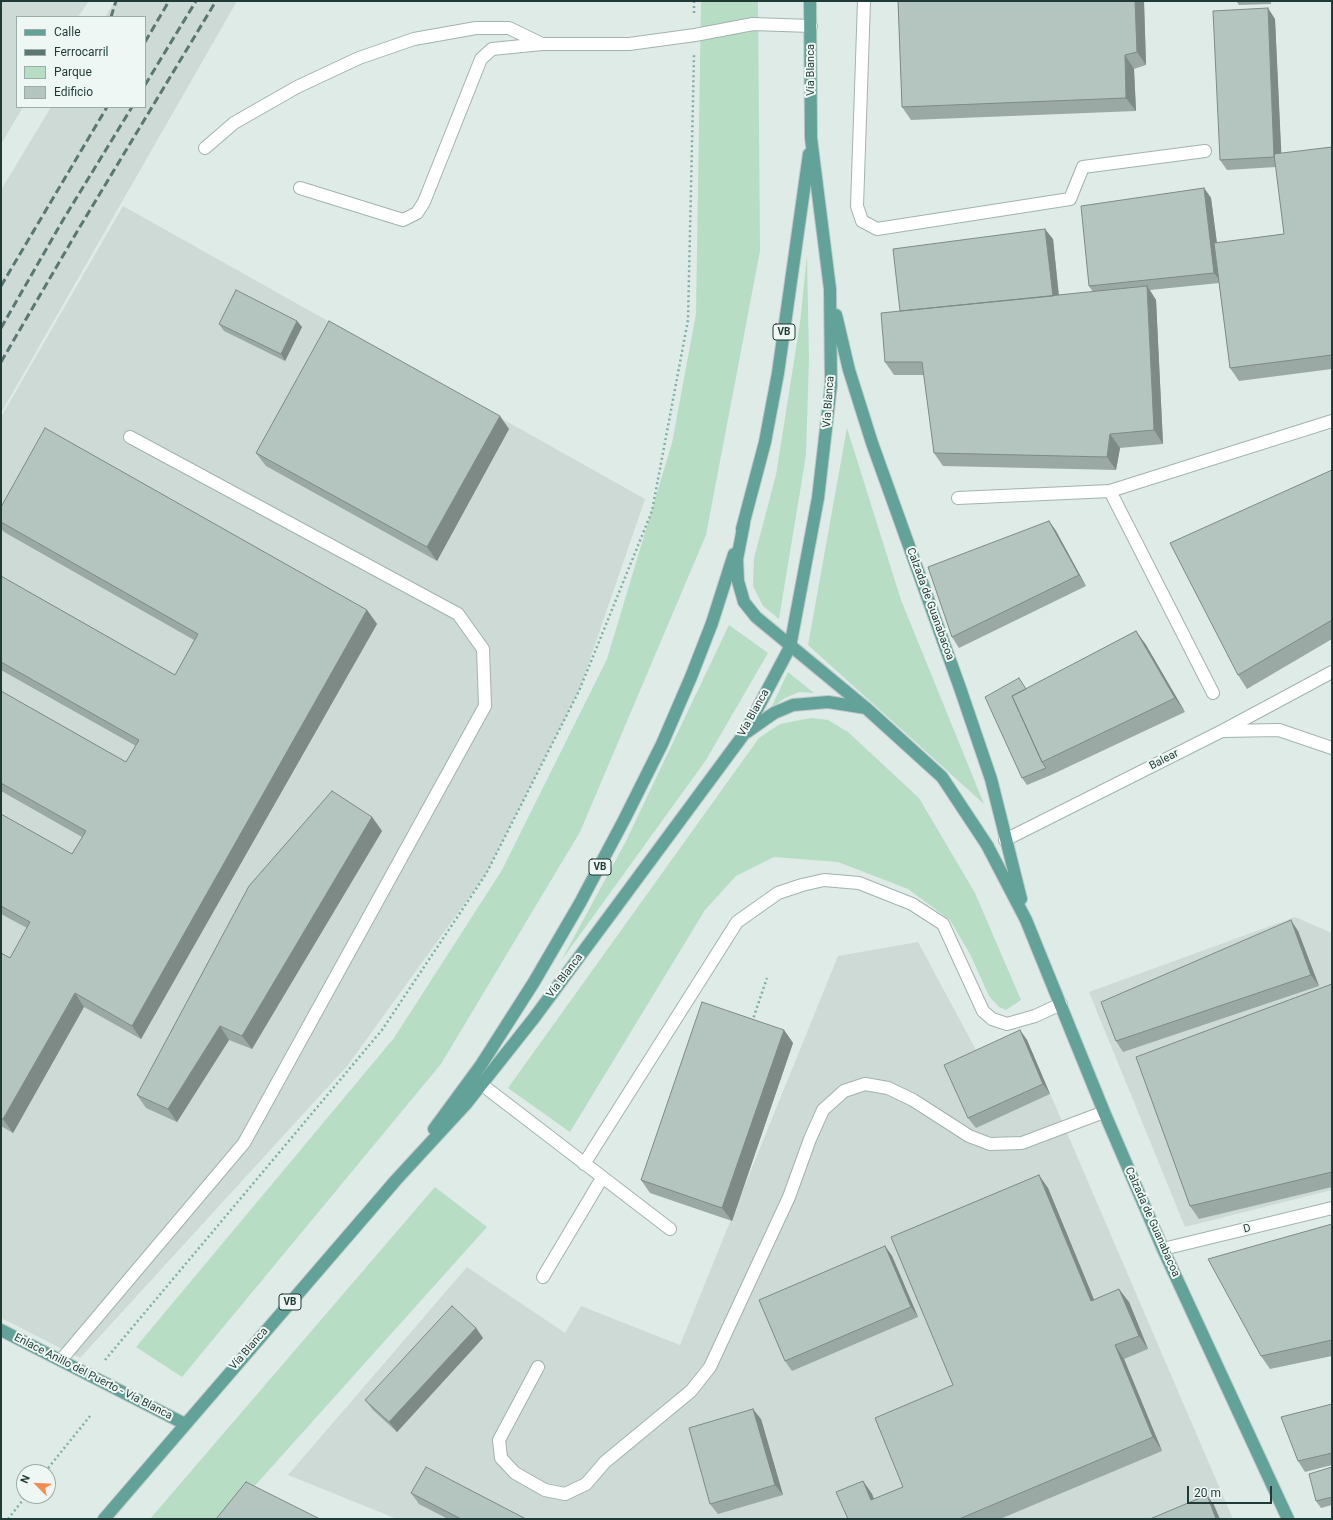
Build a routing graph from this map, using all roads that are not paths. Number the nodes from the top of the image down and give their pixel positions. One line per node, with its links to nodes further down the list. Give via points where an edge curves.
1 (810, 1): 3 (main road, Vía Blanca / VB)
2 (864, 1): 7 (street, via 857,206 862,221 877,229 1070,199 1083,167)
3 (811, 26): 4 (street, via 753,24 629,44); 5 (main road, Vía Blanca / VB)
4 (542, 44): 6 (street, via 509,28 476,28 414,39 359,58 297,87 234,123); 8 (street, via 492,49 482,59 424,202 417,212 403,220)
5 (811, 138): 9 (main road, Vía Blanca / VB); 14 (main road, Vía Blanca / VB, via 778,373 765,442)
6 (205, 148)
7 (1205, 151)
8 (300, 188)
9 (830, 289): 15 (main road, Vía Blanca / VB, via 831,377 827,428 818,498); 22 (main road, Calzada de Guanabacoa, via 849,370 872,443 991,779)
10 (1332, 421): 12 (street)
11 (130, 437): 35 (street, via 458,614 483,649 485,706 244,1143)
12 (1110, 491): 13 (street); 17 (street)
13 (958, 498)
14 (744, 522): 15 (main road, Calzada de Guanabacoa, via 737,559 738,581 744,602 756,617); 29 (main road, Vía Blanca / VB, via 712,623 691,677 662,744 599,868 534,982 481,1065)
15 (790, 647): 18 (main road, Calzada de Guanabacoa); 20 (main road, Vía Blanca / VB)
16 (1332, 672): 19 (street)
17 (1213, 693)
18 (866, 708): 20 (main road, via 828,702 793,705 774,713); 23 (main road, Calzada de Guanabacoa, via 942,777 987,845)
19 (1222, 731): 21 (street, Balear, via 1278,730); 22 (street, Balear)
20 (744, 734): 25 (main road, Vía Blanca / VB, via 534,1018)
21 (1332, 748)
22 (1006, 840): 23 (main road, Calzada de Guanabacoa)
23 (1026, 920): 24 (main road, Calzada de Guanabacoa)
24 (1061, 1004): 26 (main road, Calzada de Guanabacoa); 27 (street, via 1035,1016 1007,1024 992,1019 983,1011 943,924 912,904 859,883 824,880 778,893 737,922)
25 (481, 1084): 27 (street); 29 (main road, Vía Blanca / VB, via 466,1104)
26 (1104, 1112): 32 (main road, Calzada de Guanabacoa); 36 (street, via 1022,1143 990,1144 969,1136 913,1100 888,1088 865,1084 844,1090 823,1110 789,1197 710,1367 691,1391 604,1462 586,1484 566,1494 546,1490 533,1483 515,1473 500,1458 499,1440)
27 (584, 1164): 28 (street)
28 (602, 1178): 31 (street); 33 (street)
29 (396, 1180): 37 (main road, Vía Blanca / VB)
30 (1332, 1208): 32 (street, D)
31 (670, 1229)
32 (1163, 1249): 39 (main road, Calzada de Guanabacoa)
33 (543, 1277)
34 (1, 1330): 35 (main road, Enlace Anillo del Puerto - Vía Blanca)
35 (61, 1360): 37 (main road, Enlace Anillo del Puerto - Vía Blanca)
36 (538, 1367)
37 (185, 1424): 38 (main road, Vía Blanca / VB)
38 (104, 1519)
39 (1288, 1519)

